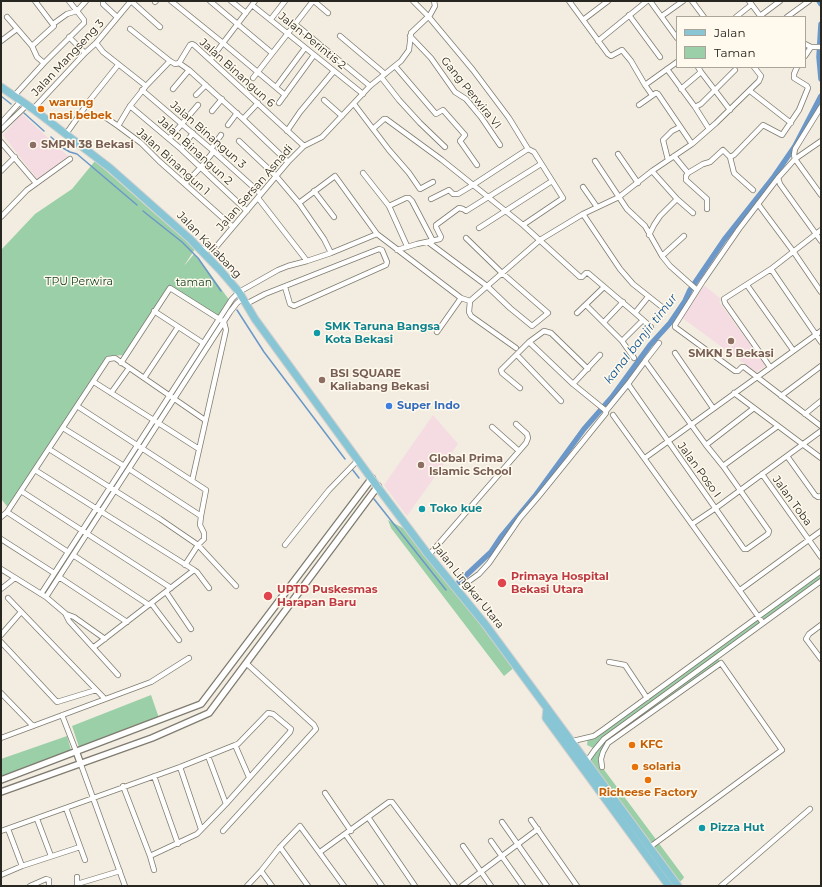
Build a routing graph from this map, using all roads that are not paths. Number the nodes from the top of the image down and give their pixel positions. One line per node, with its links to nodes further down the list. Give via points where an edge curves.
1 (35, 1): 38 (street)
2 (69, 1): 23 (street)
3 (86, 1): 23 (street)
4 (103, 1): 35 (street)
5 (131, 1): 35 (street, Jalan Mangseng 3); 41 (street)
6 (171, 1): 52 (street)
7 (210, 1): 39 (street)
8 (231, 1): 24 (street)
9 (285, 1): 36 (street)
10 (313, 1): 25 (street); 40 (street)
11 (414, 1): 27 (street)
12 (434, 1): 27 (street, via 435,6)
13 (608, 1): 37 (street)
14 (647, 1): 26 (street)
15 (650, 1): 28 (street)
16 (683, 1): 28 (street)
17 (692, 1): 29 (street)
18 (780, 1): 32 (street)
19 (808, 1): 33 (street)
20 (571, 2): 37 (street)
21 (750, 2): 30 (street); 31 (street)
22 (253, 3): 24 (street); 36 (street, Jalan Perintis 2)
23 (77, 11): 38 (street, via 67,14); 48 (street, via 84,23)
24 (246, 13): 39 (street)
25 (328, 13)
26 (629, 15): 50 (street); 62 (street)
27 (428, 16): 47 (street); 135 (street, via 509,118)
28 (662, 16): 45 (street)
29 (701, 16)
30 (737, 16)
31 (759, 16)
32 (761, 16)
33 (788, 16)
34 (7, 17): 42 (street)
35 (117, 17): 51 (street, Jalan Mangseng 3)
36 (271, 19): 44 (street, Jalan Perintis 2)
37 (583, 20): 50 (street)
38 (53, 24): 54 (street, via 54,27)
39 (238, 24): 52 (street); 59 (street)
40 (295, 24): 44 (street); 83 (street)
41 (160, 27)
42 (17, 28): 49 (street); 54 (street)
43 (130, 29): 64 (street)
44 (288, 33): 56 (street, Jalan Perintis 2); 59 (street)
45 (676, 35)
46 (340, 36): 78 (street)
47 (410, 36): 69 (street, Jalan Sersan Asnadi, via 408,50); 132 (street, Gang Perwira VI, via 431,58 455,92 466,99)
48 (69, 37): 58 (street); 65 (street)
49 (1, 41)
50 (598, 41): 81 (street, via 609,56 622,50)
51 (96, 43): 58 (street, Jalan Mangseng 3); 68 (street)
52 (224, 43): 63 (street); 77 (street)
53 (806, 45): 57 (street)
54 (32, 46): 65 (street, via 37,57)
55 (819, 47): 57 (street)
56 (305, 48): 60 (street, Jalan Perintis 2); 85 (street)
57 (811, 48): 61 (street)
58 (85, 53): 104 (street, Jalan Mangseng 3)
59 (272, 53): 77 (street)
60 (314, 55): 76 (street, Jalan Perintis 2); 93 (street)
61 (806, 55)
62 (660, 57)
63 (211, 59): 66 (street, Jalan Binangun 6, via 192,44); 98 (street, Jalan Binangun 6)
64 (170, 61): 66 (street); 82 (street)
65 (44, 63): 95 (street)
66 (179, 63): 74 (street)
67 (676, 63): 72 (street)
68 (118, 65): 82 (street); 124 (street)
69 (394, 66): 78 (street, Jalan Sersan Asnadi); 147 (street, via 436,114 443,110 465,135 460,140)
70 (755, 68): 90 (street, via 761,77)
71 (797, 68): 114 (street, via 794,78 808,87)
72 (667, 69): 81 (street); 87 (street)
73 (700, 69): 87 (street); 88 (street)
74 (189, 70): 80 (street); 86 (street)
75 (735, 70): 88 (street)
76 (334, 71): 91 (street, Jalan Perintis 2); 122 (street)
77 (258, 72): 79 (street); 85 (street)
78 (383, 76): 83 (street, Jalan Sersan Asnadi); 133 (street, via 399,100)
79 (253, 78)
80 (206, 85): 92 (street); 96 (street)
81 (645, 85): 94 (street)
82 (146, 86): 89 (street)
83 (370, 86): 91 (street, Jalan Sersan Asnadi)
84 (1, 87): 95 (main road, Jalan Kaliabang)
85 (276, 87): 93 (street)
86 (173, 89)
87 (682, 89): 105 (street)
88 (715, 89): 105 (street); 107 (street)
89 (142, 90): 103 (street); 115 (street, Jalan Binangun 3)
90 (750, 91): 107 (street); 114 (street)
91 (363, 94): 100 (street, Jalan Sersan Asnadi)
92 (196, 95)
93 (285, 95): 99 (street)
94 (652, 95): 102 (street); 118 (street, via 658,94)
95 (14, 96): 104 (main road, Jalan Kaliabang)
96 (222, 99): 108 (street); 109 (street)
97 (324, 100): 110 (street)
98 (258, 103): 112 (street); 122 (street, Jalan Binangun 6)
99 (279, 103)
100 (354, 104): 110 (street, Jalan Sersan Asnadi); 119 (street)
101 (198, 105): 115 (street)
102 (639, 105)
103 (130, 106): 117 (street); 126 (street, Jalan Binangun 2)
104 (22, 107): 113 (street); 121 (street); 124 (main road, Jalan Kaliabang)
105 (695, 107): 120 (street)
106 (821, 107): 142 (street, via 795,149)
107 (730, 110): 120 (street)
108 (212, 111)
109 (237, 113): 112 (street); 116 (street)
110 (342, 116): 131 (street, Jalan Sersan Asnadi, via 322,137)
111 (105, 117): 117 (street, Jalan Binangun 1)
112 (243, 119): 145 (street)
113 (1, 123)
114 (791, 123): 139 (street, via 781,136 763,125)
115 (182, 124): 123 (street, Jalan Binangun 3); 126 (street)
116 (228, 125)
117 (118, 126): 159 (street, Jalan Binangun 1, via 141,143)
118 (680, 127): 130 (street); 143 (street, via 663,140)
119 (373, 129): 156 (street, via 420,189); 160 (street, via 386,119)
120 (709, 129): 130 (street)
121 (1, 130)
122 (287, 131): 131 (street, Jalan Binangun 6)
123 (193, 133): 134 (street); 136 (street, Jalan Binangun 3)
124 (66, 134): 194 (main road, Jalan Kaliabang, via 110,168)
125 (221, 135): 136 (street)
126 (169, 139): 134 (street, Jalan Binangun 2)
127 (239, 141): 153 (street)
128 (1, 142): 140 (street)
129 (820, 143): 142 (street)
130 (692, 144): 138 (street)
131 (304, 146): 145 (street, Jalan Sersan Asnadi)
132 (500, 146)
133 (445, 147)
134 (181, 149): 148 (street, Jalan Binangun 2)
135 (528, 149): 146 (street, via 534,152); 160 (street)
136 (212, 150): 148 (street); 165 (street, Jalan Binangun 3)
137 (618, 154): 158 (street)
138 (674, 156): 143 (street); 152 (street)
139 (730, 156): 152 (street, via 722,150 710,162); 162 (street, via 734,173)
140 (16, 158): 149 (street); 157 (street)
141 (70, 159): 157 (street)
142 (795, 159): 154 (street); 164 (street)
143 (668, 160): 150 (street)
144 (595, 161): 167 (street)
145 (288, 162): 153 (street, Jalan Sersan Asnadi)
146 (541, 164): 155 (street); 166 (street)
147 (477, 165)
148 (201, 167): 159 (street); 175 (street, Jalan Binangun 2)
149 (1, 170)
150 (652, 171): 158 (street); 169 (street)
151 (363, 173): 172 (street)
152 (688, 173): 174 (street, via 686,180 707,199)
153 (276, 176): 165 (street, Jalan Sersan Asnadi); 170 (street)
154 (778, 178): 171 (street); 186 (street)
155 (552, 181): 176 (street); 181 (street, via 563,198)
156 (432, 182)
157 (36, 183): 179 (street)
158 (638, 183): 167 (street)
159 (185, 184): 182 (street, Jalan Binangun 1)
160 (473, 185): 166 (street); 168 (street, via 455,195 449,190)
161 (583, 187): 173 (street)
162 (753, 190)
163 (314, 191): 170 (street); 180 (street); 185 (street, via 335,176)
164 (821, 195)
165 (260, 196): 175 (street, Jalan Sersan Asnadi); 199 (street, Jalan Binangun 3)
166 (488, 197): 176 (street); 191 (street, via 466,211 459,208 436,225 441,238)
167 (619, 197): 173 (street); 187 (street, via 645,226)
168 (431, 199)
169 (677, 199): 177 (street); 187 (street, via 660,216)
170 (299, 202): 197 (street)
171 (758, 204): 196 (street); 206 (street)
172 (389, 206): 191 (street, via 406,198 410,199); 193 (street)
173 (597, 207): 178 (street)
174 (707, 209)
175 (247, 211): 182 (street, Jalan Sersan Asnadi)
176 (506, 211): 181 (street); 183 (street)
177 (692, 213)
178 (583, 214): 190 (street); 208 (street, via 620,269)
179 (1, 217)
180 (334, 217)
181 (523, 225): 190 (street)
182 (233, 227): 194 (street, Jalan Sersan Asnadi, via 212,250)
183 (479, 228)
184 (821, 230): 186 (street)
185 (377, 234): 195 (street); 197 (street)
186 (816, 234): 192 (street); 196 (street)
187 (649, 235): 198 (street)
188 (684, 236): 198 (street)
189 (466, 238): 201 (street)
190 (540, 240): 201 (street); 205 (street, via 580,277 588,273)
191 (430, 241): 193 (street); 203 (street)
192 (821, 241)
193 (407, 246): 195 (street)
194 (199, 248): 209 (main road, Jalan Kaliabang)
195 (397, 250): 210 (street)
196 (793, 251): 200 (street); 207 (street)
197 (331, 253): 199 (street)
198 (662, 256): 206 (street)
199 (307, 261): 209 (street, via 278,270)
200 (770, 269): 202 (street); 226 (street)
201 (502, 273): 203 (street); 203 (street, via 548,313 532,326)
202 (747, 285): 233 (street); 241 (street, via 724,301)
203 (487, 286): 211 (street)
204 (285, 287): 204 (street, via 379,249 382,250 387,262 386,265 294,306 290,304); 209 (street, via 260,297)
205 (604, 287): 212 (street); 213 (street)
206 (695, 288): 244 (street, via 675,327 735,371 742,366)
207 (821, 292)
208 (648, 297): 214 (street); 217 (street)
209 (243, 298): 218 (street, via 232,298); 220 (street); 284 (main road, Jalan Kaliabang)
210 (461, 298): 211 (street); 225 (street)
211 (470, 301): 232 (street, via 471,316)
212 (623, 302): 217 (street); 221 (street)
213 (586, 305): 216 (street); 221 (street)
214 (662, 307)
215 (154, 310): 218 (street, via 170,288); 222 (street); 239 (street)
216 (577, 313)
217 (636, 313): 219 (street)
218 (219, 319): 220 (street); 230 (street)
219 (643, 320): 223 (street); 227 (street)
220 (224, 322): 254 (street); 264 (street, via 226,330)
221 (604, 322): 227 (street)
222 (178, 326): 230 (street); 245 (street)
223 (650, 327)
224 (821, 330): 226 (street)
225 (437, 332)
226 (816, 334): 229 (street); 233 (street)
227 (622, 341): 237 (street)
228 (530, 342): 235 (street); 243 (street, via 544,331 548,331); 247 (street)
229 (821, 342)
230 (204, 343): 252 (street)
231 (659, 343): 238 (street)
232 (516, 348)
233 (793, 350): 241 (street)
234 (675, 352): 258 (street)
235 (517, 355): 249 (street, via 502,373); 255 (street)
236 (600, 355): 243 (street)
237 (634, 358)
238 (645, 361): 248 (street); 267 (street)
239 (121, 363): 242 (street); 246 (street, via 115,358 108,359)
240 (821, 366): 253 (street)
241 (770, 367): 244 (street)
242 (129, 368): 245 (street); 250 (street)
243 (588, 370): 247 (street)
244 (757, 377): 251 (street); 253 (street)
245 (144, 378): 252 (street)
246 (94, 382): 250 (street); 257 (street)
247 (573, 384): 260 (street)
248 (628, 384): 260 (street); 273 (street, Jalan Poso I)
249 (520, 388)
250 (111, 393): 263 (street)
251 (734, 393): 258 (street); 259 (street)
252 (169, 396): 254 (street); 263 (street)
253 (781, 396): 261 (street)
254 (174, 399): 264 (street); 265 (street)
255 (561, 401)
256 (821, 401): 261 (street)
257 (78, 406): 270 (street); 275 (street)
258 (713, 408): 267 (street)
259 (754, 408): 268 (street); 276 (street)
260 (605, 411): 327 (street, via 602,418 520,518 489,563 479,574)
261 (805, 414): 269 (street)
262 (613, 415): 282 (street)
263 (154, 420): 265 (street); 275 (street)
264 (205, 420): 279 (street)
265 (159, 423): 277 (street); 279 (street)
266 (516, 424): 280 (street, via 528,438)
267 (692, 424): 273 (street); 276 (street)
268 (778, 426): 274 (street); 286 (street)
269 (821, 426)
270 (63, 428): 278 (street); 285 (street)
271 (492, 428): 280 (street)
272 (821, 431): 274 (street)
273 (668, 442): 282 (street); 299 (street, Jalan Poso I)
274 (802, 444): 281 (street); 283 (street)
275 (137, 445): 277 (street); 285 (street)
276 (706, 445): 286 (street)
277 (142, 448): 287 (street); 291 (street)
278 (49, 449): 288 (street); 292 (street)
279 (199, 449): 291 (street)
280 (519, 451): 314 (street)
281 (787, 456): 289 (street); 297 (street, via 815,495)
282 (645, 458): 304 (street)
283 (821, 458)
284 (357, 462): 290 (main road, Jalan Kaliabang); 311 (street, via 329,490)
285 (124, 466): 292 (street)
286 (723, 466): 296 (street)
287 (129, 469): 294 (street); 302 (street)
288 (35, 470): 293 (street); 298 (street)
289 (762, 474): 296 (street); 309 (street, Jalan Toba)
290 (372, 478): 295 (main road, Jalan Lingkar Utara); 334 (street)
291 (192, 481): 302 (street, via 206,490)
292 (110, 488): 294 (street); 298 (street)
293 (20, 491): 301 (street); 305 (street)
294 (115, 491): 300 (street); 310 (street)
295 (374, 491): 314 (main road, Jalan Lingkar Utara); 336 (street)
296 (739, 491): 299 (street); 299 (street, Jalan Poso I, via 769,531 768,534 746,550)
297 (821, 496)
298 (96, 508): 300 (street); 305 (street)
299 (716, 508): 304 (street)
300 (102, 511): 307 (street); 316 (street)
301 (6, 512): 303 (street); 312 (street)
302 (201, 516): 310 (street, via 200,525 204,539)
303 (1, 517)
304 (692, 524): 329 (street)
305 (82, 531): 307 (street); 312 (street)
306 (821, 531): 309 (street)
307 (87, 534): 313 (street); 325 (street)
308 (1, 539): 320 (street)
309 (809, 540): 315 (street, Jalan Toba); 329 (street)
310 (198, 545): 316 (street); 324 (street)
311 (285, 545)
312 (68, 552): 320 (street)
313 (73, 555): 321 (street); 335 (street)
314 (429, 555): 327 (main road, Jalan Lingkar Utara)
315 (821, 557)
316 (185, 565): 318 (street)
317 (1, 569): 322 (street)
318 (194, 570): 325 (street); 326 (street)
319 (821, 571): 339 (street)
320 (54, 573): 331 (street)
321 (59, 577): 332 (street); 340 (street)
322 (16, 578): 328 (street); 331 (street)
323 (821, 581): 341 (street)
324 (236, 586)
325 (171, 588): 330 (street)
326 (209, 588)
327 (457, 588): 361 (main road, Jalan Lingkar Utara)
328 (1, 590)
329 (740, 590): 339 (street)
330 (166, 592): 335 (street); 343 (street)
331 (41, 594): 332 (street)
332 (46, 597): 338 (street)
333 (8, 598): 337 (street)
334 (282, 600): 336 (street); 360 (street)
335 (150, 604): 340 (street); 346 (street)
336 (289, 605): 353 (street)
337 (21, 612): 344 (street); 356 (street)
338 (66, 614): 345 (street); 348 (street, via 69,622)
339 (758, 616): 341 (street); 358 (street)
340 (127, 622): 345 (street)
341 (764, 623): 350 (street)
342 (821, 625): 351 (street, via 806,639)
343 (191, 629)
344 (1, 635)
345 (106, 638): 348 (street)
346 (179, 640)
347 (1, 642): 356 (street, via 57,702)
348 (94, 648): 355 (street)
349 (189, 658): 359 (street, via 151,682)
350 (717, 658): 354 (street); 371 (street, via 604,739)
351 (821, 659)
352 (609, 662): 358 (street, via 624,665)
353 (246, 663): 362 (street); 394 (street, via 316,730)
354 (721, 663): 374 (street, via 608,743 601,759); 402 (street, via 782,750)
355 (118, 675)
356 (96, 690): 359 (street)
357 (1, 693): 364 (street)
358 (647, 698): 366 (street, via 594,736)
359 (105, 699): 363 (street)
360 (201, 705): 362 (street); 368 (street)
361 (547, 708): 366 (main road, Jalan Lingkar Utara); 369 (main road, Jalan Lingkar Utara, via 546,718)
362 (206, 714): 372 (street, via 152,738)
363 (62, 715): 364 (street); 368 (street)
364 (33, 726): 365 (street)
365 (1, 738)
366 (573, 741): 369 (street); 371 (main road, Jalan Lingkar Utara)
367 (235, 746): 370 (street); 376 (street); 376 (street, via 268,713 273,714 291,729)
368 (76, 752): 372 (street); 377 (street)
369 (572, 754): 371 (street); 431 (main road, Jalan Lingkar Utara)
370 (208, 756): 373 (street); 382 (street)
371 (587, 761): 402 (main road, Jalan Lingkar Utara)
372 (79, 762): 379 (street); 381 (street)
373 (180, 767): 375 (street); 390 (street)
374 (602, 767)
375 (154, 776): 378 (street); 397 (street)
376 (249, 777): 382 (street)
377 (1, 780)
378 (123, 786): 381 (street); 405 (street)
379 (1, 792)
380 (325, 793): 392 (street)
381 (94, 798): 383 (street); 410 (street)
382 (226, 804): 390 (street)
383 (66, 808): 386 (street); 400 (street)
384 (810, 809): 433 (street)
385 (368, 817): 392 (street); 424 (street); 425 (street, via 389,802 395,804)
386 (37, 819): 389 (street); 404 (street)
387 (531, 820): 391 (street)
388 (502, 822): 398 (street)
389 (8, 829): 393 (street); 408 (street)
390 (201, 829): 397 (street)
391 (538, 829): 398 (street); 430 (street)
392 (351, 830): 395 (street)
393 (1, 831)
394 (223, 831)
395 (346, 835): 403 (street); 423 (street)
396 (491, 841): 406 (street)
397 (178, 844): 405 (street)
398 (517, 844): 406 (street); 429 (street)
399 (463, 846): 412 (street)
400 (80, 847): 404 (street); 407 (street)
401 (280, 847): 403 (street, via 300,826); 411 (street); 421 (street)
402 (650, 847): 432 (main road, Jalan Lingkar Utara)
403 (320, 852): 422 (street)
404 (51, 856): 408 (street)
405 (150, 856): 409 (street)
406 (501, 856): 412 (street); 428 (street)
407 (85, 860)
408 (22, 866): 413 (street)
409 (154, 870)
410 (120, 871): 415 (street); 418 (street)
411 (261, 871): 419 (street); 420 (street)
412 (481, 871): 426 (street); 427 (street)
413 (1, 875)
414 (77, 877): 415 (street)
415 (77, 885)
416 (30, 886): 417 (street, via 46,878 49,880)
417 (49, 886)
418 (125, 886)
419 (247, 886)
420 (272, 886)
421 (308, 886)
422 (344, 886)
423 (382, 886)
424 (415, 886)
425 (455, 886)
426 (462, 886)
427 (491, 886)
428 (523, 886)
429 (547, 886)
430 (577, 886)
431 (669, 886)
432 (678, 886)
433 (721, 886)

